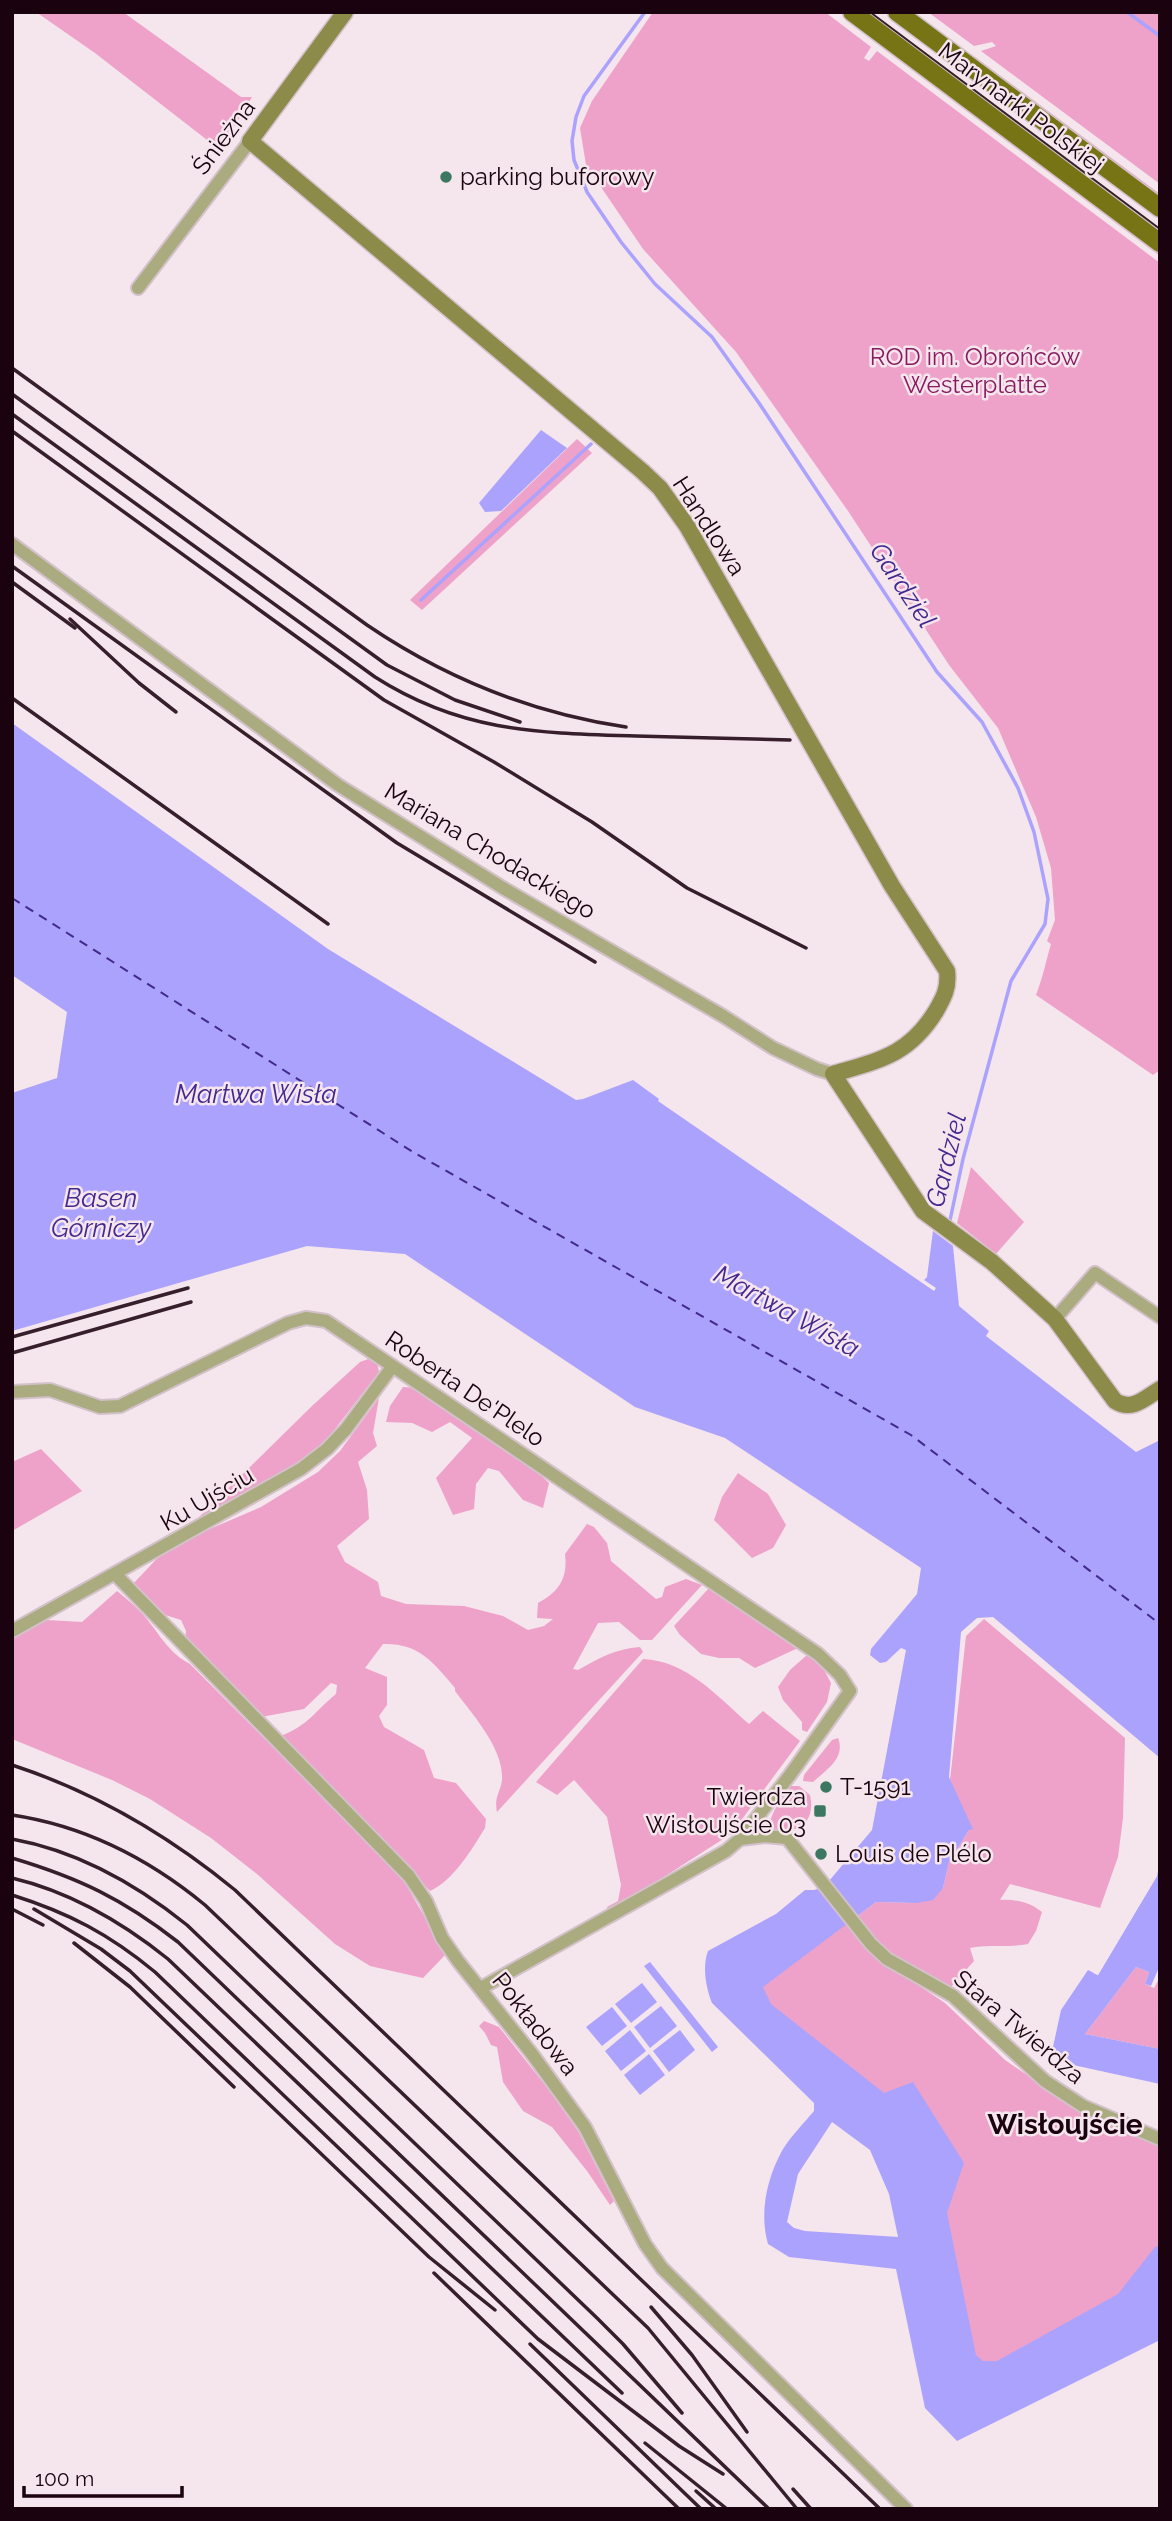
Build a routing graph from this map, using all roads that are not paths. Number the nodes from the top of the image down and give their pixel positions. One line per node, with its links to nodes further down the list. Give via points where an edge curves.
1 (345, 12): 4 (street, Śnieżna)
2 (852, 12): 6 (main road, Marynarki Polskiej)
3 (897, 12): 5 (main road, Marynarki Polskiej)
4 (250, 141): 7 (street, Śnieżna); 9 (street, Handlowa, via 660,488 687,526 892,886 943,963 948,980 946,995 910,1044 870,1063)
5 (1160, 208)
6 (1160, 243)
7 (138, 288)
8 (12, 544): 9 (street, Mariana Chodackiego, via 338,785 773,1048)
9 (833, 1073): 11 (street, via 923,1211 992,1262)
10 (1160, 1317): 11 (street, via 1095,1273)
11 (1055, 1319): 13 (street, via 1115,1401 1134,1405)
12 (392, 1367): 14 (street, Roberta De'Plelo, via 326,1321 306,1318 120,1406 100,1407 50,1390); 15 (street, Ku Ujściu, via 327,1450); 17 (street, Roberta De'Plelo, via 818,1654 840,1675 850,1691)
13 (1160, 1389)
14 (12, 1392)
15 (115, 1574): 16 (street, Ku Ujściu); 18 (street, Pokładowa, via 409,1876 442,1938)
16 (12, 1632)
17 (740, 1839): 18 (street); 19 (street, Stara Twierdza, via 787,1838 887,1959 953,1996 1045,2081 1083,2106)
18 (481, 1988): 20 (street, Pokładowa, via 586,2127 645,2244 662,2268)
19 (1160, 2138)
20 (906, 2509)

